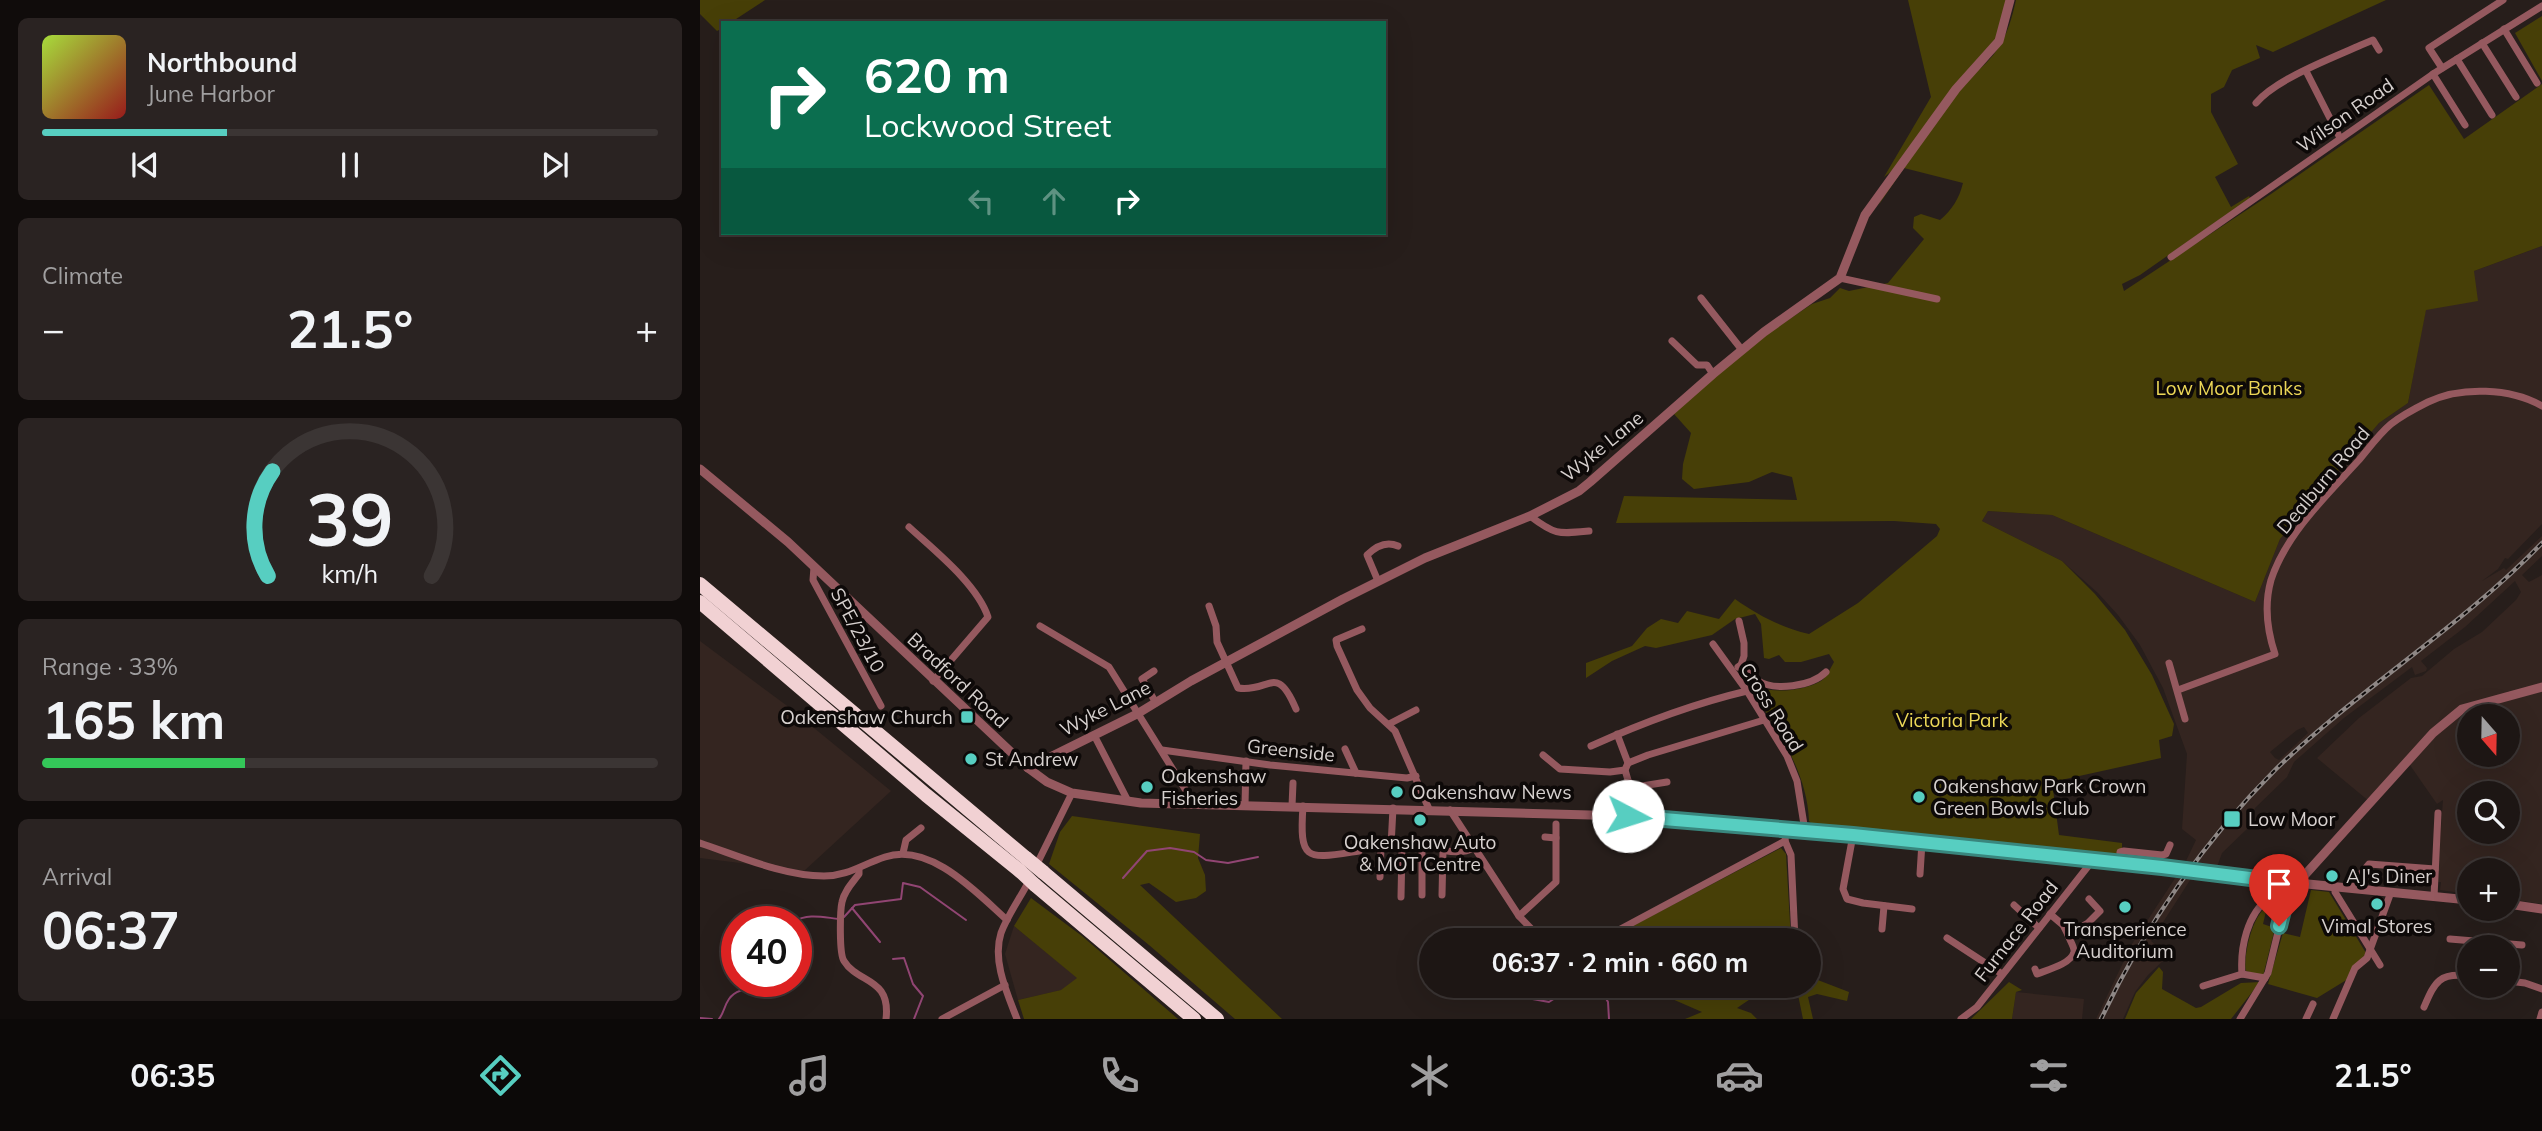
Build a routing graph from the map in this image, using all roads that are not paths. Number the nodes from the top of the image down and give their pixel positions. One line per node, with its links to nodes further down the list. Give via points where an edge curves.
1 (2010, 0): 18 (street, via 1999,41 1956,89 1865,215)
2 (2503, 0): 8 (street, via 2429,48)
3 (2542, 6): 4 (street, Wilson Road)
4 (2504, 29): 5 (street, Wilson Road); 11 (street)
5 (2482, 43): 7 (street, Wilson Road); 12 (street)
6 (2379, 50): 9 (street, via 2373,40)
7 (2457, 59): 8 (street, Wilson Road); 14 (street)
8 (2442, 68): 10 (street, Wilson Road)
9 (2306, 71): 13 (street, via 2263,93); 16 (street)
10 (2433, 74): 15 (street); 16 (street, Wilson Road)
11 (2537, 83)
12 (2516, 97)
13 (2256, 103)
14 (2492, 115)
15 (2465, 125)
16 (2340, 138): 17 (street, Wilson Road)
17 (2171, 257)
18 (1840, 278): 20 (street); 22 (street, Wyke Lane)
19 (1701, 298): 22 (street)
20 (1937, 299)
21 (1672, 341): 23 (street)
22 (1742, 350): 23 (street, Wyke Lane)
23 (1713, 374): 26 (street, Wyke Lane, via 1590,482)
24 (2542, 406): 47 (street, Dealburn Road, via 2527,397 2485,391 2431,401 2392,423 2292,537 2272,580 2267,609 2275,654)
25 (700, 469): 30 (street, Bradford Road)
26 (1530, 516): 28 (street, via 1560,534); 31 (street, Wyke Lane)
27 (908, 527): 45 (street, via 972,587 988,617)
28 (1589, 531)
29 (1398, 545): 31 (street, via 1389,543 1367,555)
30 (814, 567): 45 (street, Bradford Road); 50 (street, SPE/23/10, via 813,580)
31 (1378, 581): 39 (street, Wyke Lane)
32 (700, 584): 102 (highway)
33 (700, 602): 102 (highway, via 926,795)
34 (1209, 606): 39 (street)
35 (1739, 621): 41 (street, via 1744,643)
36 (1040, 626): 53 (street, via 1109,667)
37 (1362, 629): 56 (street, via 1336,640 1337,646 1357,690)
38 (1713, 644): 43 (street, Cross Road)
39 (1226, 663): 49 (street, Wyke Lane); 51 (street, via 1238,688 1250,690 1275,682 1284,687)
40 (2169, 663): 47 (street)
41 (1741, 665): 43 (street); 44 (street, via 1758,681 1770,685 1799,684 1819,679)
42 (1154, 671): 49 (street, via 1142,678)
43 (1731, 671): 48 (street, Cross Road)
44 (1826, 672)
45 (933, 681): 65 (street, Bradford Road)
46 (2542, 687): 108 (street, via 2462,709 2441,726)
47 (2178, 690): 54 (street)
48 (1747, 691): 55 (street, Cross Road); 57 (street, via 1696,704)
49 (1156, 703): 53 (street, Wyke Lane)
50 (881, 706)
51 (1296, 709)
52 (1416, 710): 56 (street)
53 (1137, 714): 58 (street, Wyke Lane); 61 (street)
54 (2185, 719)
55 (1764, 720): 64 (street, via 1648,755); 85 (street, Cross Road, via 1797,781)
56 (1389, 724): 67 (street)
57 (1617, 734): 59 (street); 64 (street)
58 (1094, 735): 65 (street, Wyke Lane); 72 (street)
59 (1591, 746)
60 (1345, 749): 66 (street)
61 (1162, 750): 63 (street, Greenside); 73 (street)
62 (1543, 755): 64 (street, via 1560,769 1610,772)
63 (1246, 761): 66 (street, Greenside); 74 (street)
64 (1627, 767): 70 (street)
65 (1028, 768): 71 (street, Bradford Road)
66 (1356, 773): 67 (street, Greenside)
67 (1416, 776): 78 (street)
68 (1667, 782): 70 (street)
69 (1293, 783): 75 (street)
70 (1630, 785): 81 (street)
71 (1072, 793): 72 (street, Bradford Road); 126 (street)
72 (1128, 801): 73 (street, Bradford Road)
73 (1195, 805): 74 (street, Bradford Road)
74 (1245, 806): 75 (street, Bradford Road)
75 (1292, 806): 76 (street, Bradford Road)
76 (1303, 807): 77 (street, Bradford Road); 97 (street, via 1301,843 1307,852 1317,856)
77 (1393, 808): 78 (street, Bradford Road); 93 (street)
78 (1429, 809): 79 (street, Bradford Road)
79 (1450, 810): 81 (street, Bradford Road); 96 (street)
80 (2438, 813): 103 (street)
81 (1628, 816): 84 (street, Bradford Road)
82 (1556, 824): 88 (street)
83 (921, 828): 99 (street, via 906,840)
84 (1786, 829): 85 (street, Bradford Road); 89 (street)
85 (1805, 831): 86 (street, Bradford Road)
86 (1853, 835): 90 (street, Bradford Road); 120 (street, via 1843,889 1847,899)
87 (1545, 837): 88 (street)
88 (1556, 838): 125 (street, via 1556,882)
89 (1785, 841): 128 (street); 129 (street, via 1791,855)
90 (1922, 842): 100 (street, Bradford Road); 105 (street)
91 (700, 843): 104 (street, via 820,876)
92 (2169, 845): 101 (street, via 2162,855 2120,852)
93 (1391, 846): 94 (street); 106 (street, via 1381,847)
94 (1402, 847): 95 (street); 114 (street)
95 (1422, 847): 98 (street); 112 (street)
96 (1474, 848): 98 (street); 125 (street)
97 (1359, 851)
98 (1443, 851): 113 (street)
99 (904, 853): 104 (street); 126 (street, via 932,860)
100 (2093, 860): 101 (street, Bradford Road); 124 (street, Furnace Road)
101 (2119, 862): 107 (street, Bradford Road, bridge)
102 (1023, 865): 153 (highway, bridge, via 1035,885); 154 (highway, bridge, via 1044,872)
103 (2435, 869): 110 (street, via 2368,864); 115 (street)
104 (859, 870): 151 (street, via 842,901 841,953 843,961 879,989)
105 (1920, 874)
106 (1380, 877)
107 (2290, 883): 108 (street, Bradford Road); 118 (street)
108 (2301, 883): 109 (street, Bradford Road)
109 (2335, 886): 110 (street, Bradford Road); 136 (street)
110 (2350, 887): 111 (street, Bradford Road)
111 (2391, 892): 115 (street, Bradford Road); 136 (street)
112 (1422, 895)
113 (1442, 895)
114 (1401, 897)
115 (2434, 897): 117 (street, Bradford Road)
116 (2089, 899): 132 (street, via 2100,911)
117 (2457, 899)
118 (2285, 902): 140 (street, via 2269,898 2257,907 2246,934); 142 (street)
119 (2014, 905): 130 (street)
120 (1884, 906): 122 (street); 131 (street)
121 (2520, 906): 123 (street)
122 (1912, 909)
123 (2542, 909)
124 (2050, 914): 130 (street, Furnace Road); 132 (street)
125 (1519, 916): 127 (street)
126 (1007, 920): 144 (street, via 998,952)
127 (1530, 928)
128 (1622, 928)
129 (1794, 928)
130 (2039, 928): 139 (street, Furnace Road)
131 (1882, 929)
132 (2068, 935): 138 (street, via 2078,954 2037,974)
133 (1947, 938): 139 (street)
134 (2450, 939): 135 (street)
135 (2457, 940)
136 (2370, 949): 137 (street); 158 (street, via 2355,968)
137 (2380, 965)
138 (2035, 969)
139 (2003, 974): 155 (street, Furnace Road, via 1977,1007)
140 (2242, 974): 142 (street); 145 (street)
141 (2457, 974): 148 (street, via 2441,978)
142 (2265, 978): 156 (street)
143 (2520, 982): 146 (street)
144 (1005, 985): 150 (street); 152 (street)
145 (2203, 986)
146 (2542, 989)
147 (2313, 1004): 157 (street)
148 (2424, 1007)
149 (2542, 1012): 159 (street)
150 (1014, 1018)
151 (886, 1019)
152 (942, 1019)
153 (1194, 1019)
154 (1217, 1019)
155 (1961, 1019)
156 (2240, 1019)
157 (2306, 1019)
158 (2333, 1019)
159 (2540, 1019)

